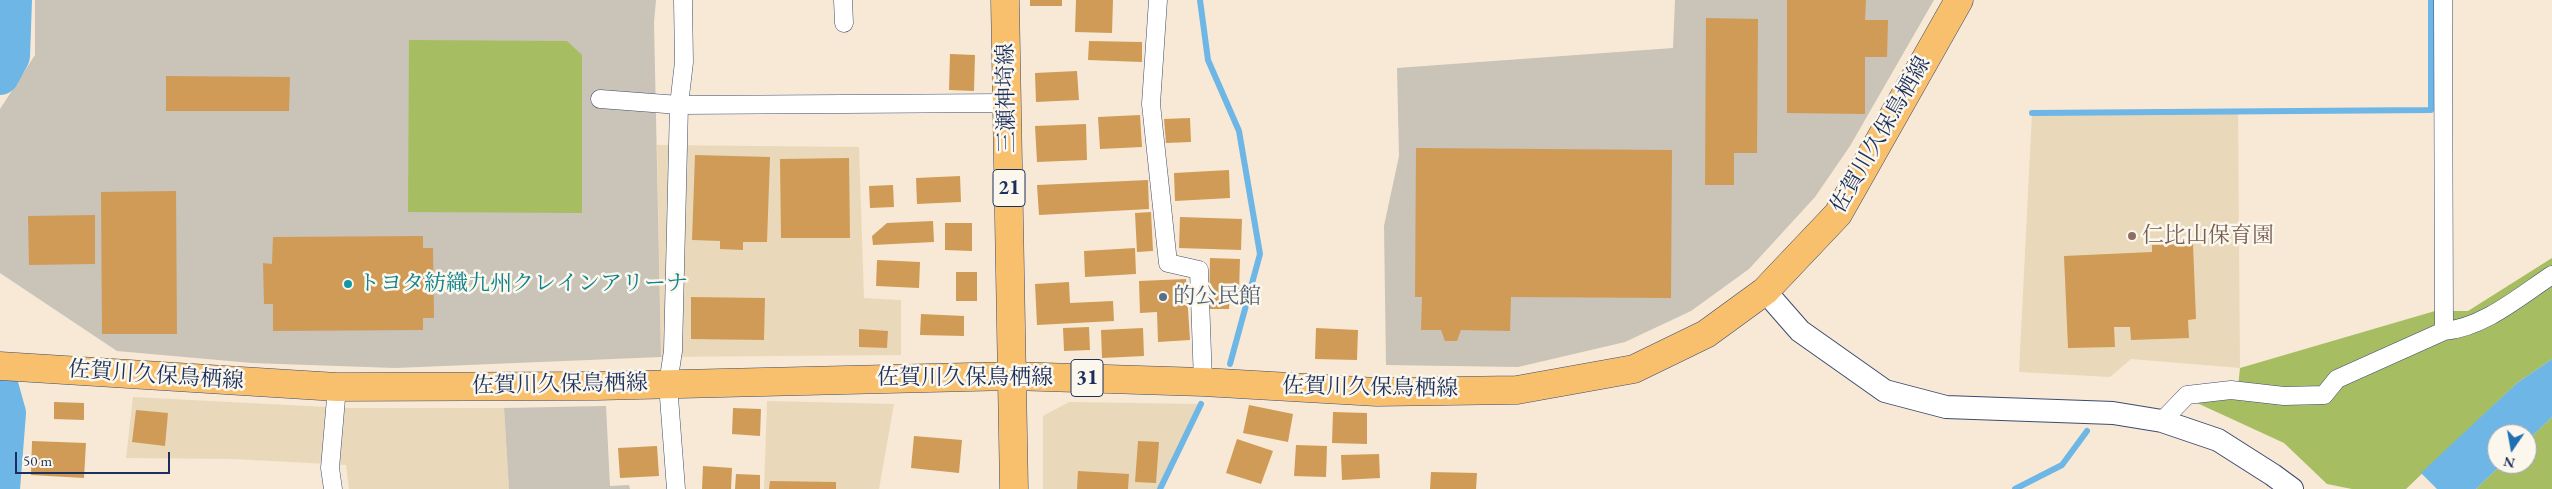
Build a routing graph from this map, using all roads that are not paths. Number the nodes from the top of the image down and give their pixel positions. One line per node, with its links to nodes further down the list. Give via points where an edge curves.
1 (683, 0): 10 (street, via 684,62)
2 (843, 0): 7 (street)
3 (1005, 0): 9 (main road, 三瀬神埼線 / 21)
4 (1158, 0): 16 (street, via 1151,104 1168,263 1199,270)
5 (1959, 0): 12 (main road, 佐賀川久保鳥栖線 / 31, via 1838,214)
6 (2443, 0): 13 (street)
7 (844, 23)
8 (600, 99): 10 (street)
9 (1007, 103): 10 (street); 15 (main road, 三瀬神埼線 / 21)
10 (678, 105): 17 (street, via 672,351)
11 (2552, 275): 13 (street, via 2484,319)
12 (1766, 291): 16 (main road, 佐賀川久保鳥栖線 / 31, via 1706,334 1634,369 1517,390 1377,392); 19 (street, via 1800,331 1885,391 1946,407 2113,413)
13 (2444, 331): 19 (street, via 2337,379 2324,395 2284,396 2231,390 2187,394)
14 (0, 366): 18 (main road, 佐賀川久保鳥栖線 / 31)
15 (1012, 376): 16 (main road, 佐賀川久保鳥栖線 / 31); 17 (main road, 佐賀川久保鳥栖線 / 31); 22 (main road, 21)
16 (1203, 382)
17 (668, 384): 18 (main road, 佐賀川久保鳥栖線 / 31); 21 (street)
18 (337, 387): 20 (street, via 330,468)
19 (2162, 420): 23 (street, via 2218,440)
20 (333, 489)
21 (676, 489)
22 (1014, 489)
23 (2292, 489)

